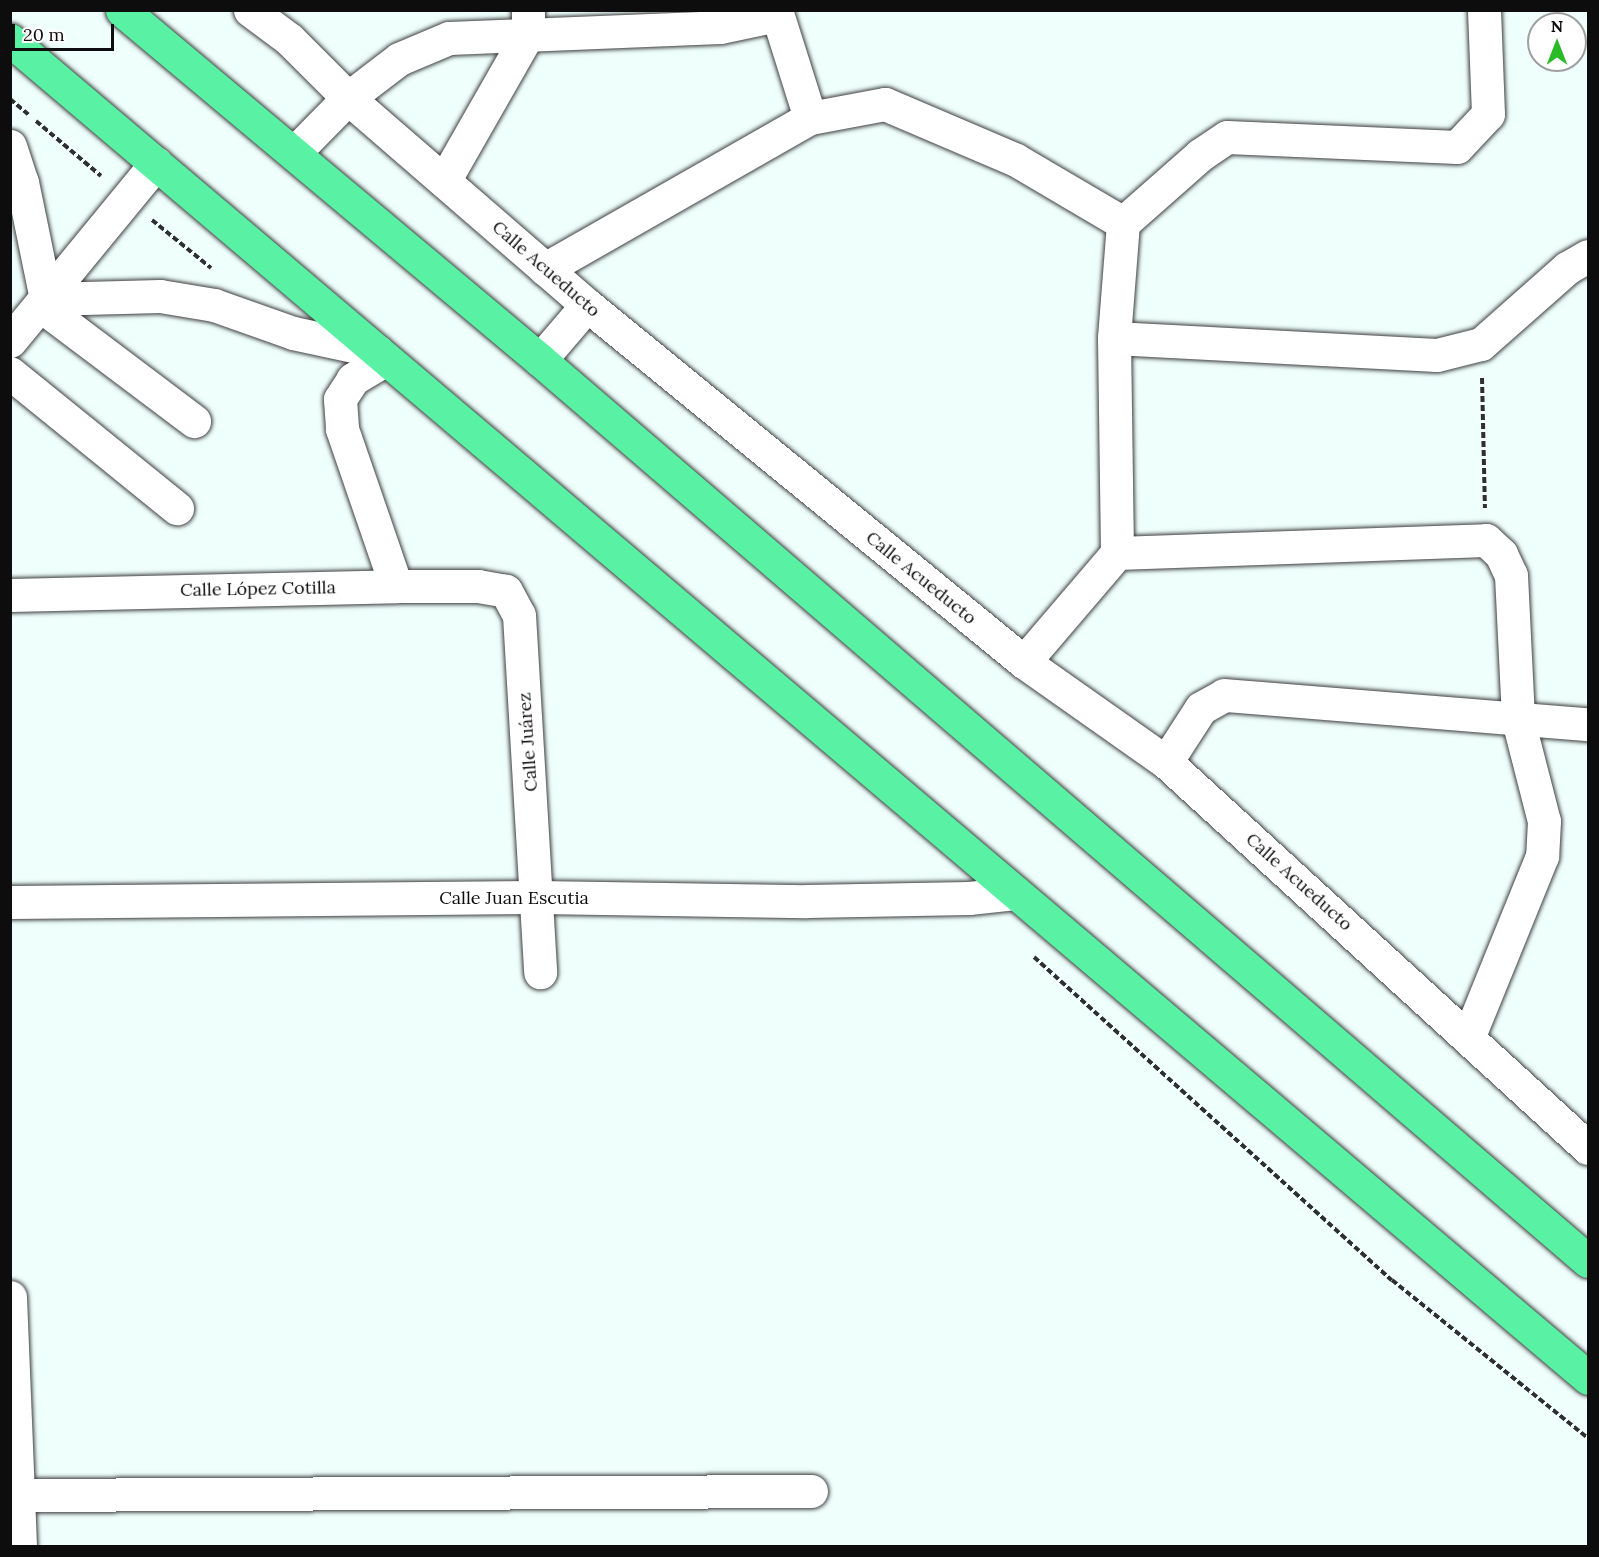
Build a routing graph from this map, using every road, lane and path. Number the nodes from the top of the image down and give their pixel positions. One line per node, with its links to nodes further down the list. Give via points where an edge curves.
1 (123, 10): 11 (highway)
2 (250, 10): 6 (street, Calle Acueducto)
3 (1484, 10): 14 (street, via 1488,114 1457,147 1227,137 1200,155)
4 (776, 13): 5 (street, via 720,27); 9 (street)
5 (528, 22): 8 (street, via 449,38 399,59); 13 (street)
6 (289, 25): 8 (street, Calle Acueducto)
7 (10, 40): 12 (highway)
8 (348, 98): 11 (street); 13 (street, Calle Acueducto)
9 (810, 118): 14 (street, via 885,104 1016,160); 16 (street)
10 (10, 146): 17 (street, via 22,182)
11 (295, 152): 23 (highway)
12 (156, 163): 17 (street); 22 (highway)
13 (444, 181): 16 (street, Calle Acueducto)
14 (1123, 224): 19 (street)
15 (1588, 256): 21 (street, via 1568,268)
16 (545, 270): 18 (street, Calle Acueducto)
17 (43, 302): 20 (street); 22 (street, via 160,296 214,305 293,333); 25 (street)
18 (587, 305): 23 (street); 32 (street, Calle Acueducto)
19 (1114, 338): 21 (street, via 1437,355); 28 (street)
20 (11, 339)
21 (1481, 344): 27 (path)
22 (382, 355): 29 (street, via 353,379 340,399 342,429); 36 (highway)
23 (540, 360): 42 (highway)
24 (10, 373): 26 (street)
25 (194, 421)
26 (177, 508)
27 (1486, 540): 28 (street); 33 (street, via 1501,554 1511,575)
28 (1117, 553): 32 (street)
29 (396, 586): 30 (street, Calle López Cotilla, via 478,586); 31 (street, Calle López Cotilla)
30 (506, 591): 37 (street, Calle Juárez, via 519,615)
31 (10, 595)
32 (1024, 662): 35 (street, Calle Acueducto)
33 (1518, 720): 34 (street); 35 (street, via 1224,695 1202,708); 40 (street, via 1541,795 1542,856)
34 (1588, 724)
35 (1166, 762): 40 (street, Calle Acueducto)
36 (1016, 893): 37 (street, Calle Juan Escutia, via 969,898 807,901); 44 (highway)
37 (538, 897): 38 (street, Calle Juan Escutia); 39 (street, Calle Juárez)
38 (10, 902)
39 (540, 972)
40 (1469, 1036): 41 (street, Calle Acueducto)
41 (1588, 1148)
42 (1588, 1261)
43 (10, 1297): 46 (street)
44 (1588, 1378)
45 (811, 1491): 46 (street)
46 (18, 1495): 47 (street)
47 (20, 1546)

